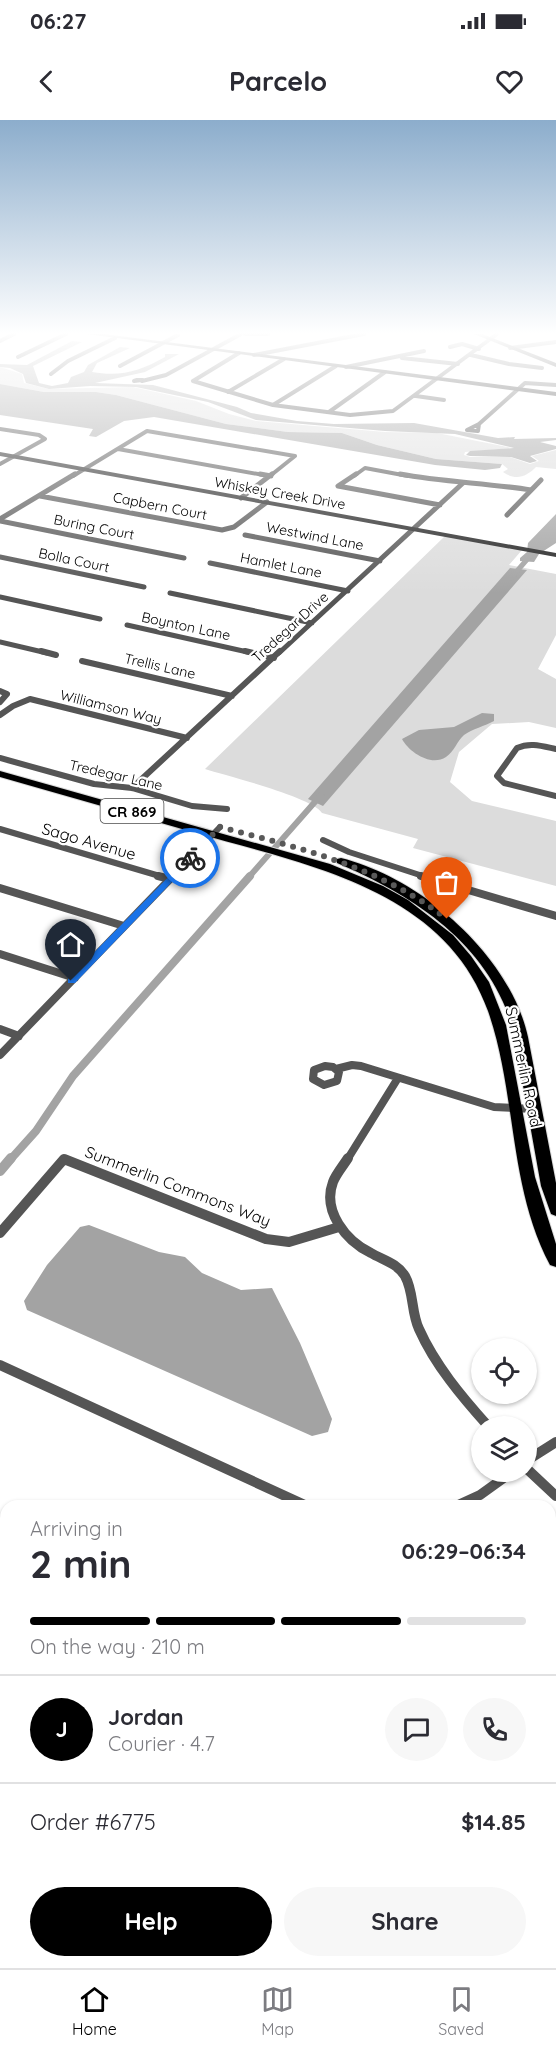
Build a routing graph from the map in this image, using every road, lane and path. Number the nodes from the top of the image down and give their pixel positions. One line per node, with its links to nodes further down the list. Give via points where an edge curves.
1 (483, 420): 2 (street)
2 (479, 424)
3 (0, 429): 6 (street, via 43,436 43,440)
4 (118, 449): 8 (street); 9 (street); 9 (street, via 147,431 295,456)
5 (0, 453): 6 (street, Whiskey Creek Drive)
6 (16, 455): 7 (street); 8 (street, Whiskey Creek Drive)
7 (0, 464)
8 (86, 468): 13 (street); 14 (street, Whiskey Creek Drive)
9 (271, 476): 14 (street)
10 (541, 480): 12 (street)
11 (463, 483): 12 (street); 16 (street, Tredegar Drive); 16 (street, via 360,468 338,486)
12 (531, 490): 17 (street)
13 (40, 496): 15 (street, Capbern Court, via 222,530 234,527); 18 (street)
14 (242, 496): 15 (street, Whiskey Creek Drive); 19 (street, Whiskey Creek Drive)
15 (267, 502): 19 (street, Whiskey Creek Drive)
16 (440, 505): 19 (street, Tredegar Drive)
17 (507, 515)
18 (0, 520): 23 (street, Buring Court)
19 (416, 528): 21 (street, Whiskey Creek Drive); 24 (street, Tredegar Drive)
20 (245, 535): 24 (street, Westwind Lane)
21 (552, 553)
22 (0, 557): 26 (street, Bolla Court)
23 (184, 558)
24 (380, 561): 27 (street, Tredegar Drive)
25 (210, 563): 27 (street, Hamlet Lane)
26 (144, 587)
27 (348, 591): 31 (street, Tredegar Drive)
28 (170, 593): 31 (street)
29 (0, 597): 30 (street)
30 (100, 619)
31 (312, 622): 35 (street, Tredegar Drive)
32 (127, 625): 35 (street, Boynton Lane)
33 (0, 642): 34 (street)
34 (56, 655)
35 (274, 658): 38 (street, Tredegar Drive)
36 (82, 661): 38 (street, Trellis Lane)
37 (0, 691): 39 (street, via 6,694)
38 (232, 696): 41 (street, Tredegar Drive)
39 (0, 702)
40 (0, 715): 41 (street, Williamson Way, via 30,699)
41 (187, 738): 46 (street, Tredegar Drive)
42 (556, 749): 47 (street, via 521,745 497,776 504,783)
43 (0, 758): 46 (street, Tredegar Lane, via 94,784)
44 (0, 766): 50 (main road, Summerlin Road / CR 869)
45 (0, 774): 50 (main road, Summerlin Road / CR 869)
46 (132, 788): 48 (street, Tredegar Lane, via 192,806)
47 (556, 796)
48 (227, 809)
49 (0, 829): 53 (street, Sago Avenue)
50 (216, 830): 52 (main road, Summerlin Road / CR 869); 53 (street)
51 (323, 840): 55 (street, via 340,849)
52 (289, 850): 64 (main road, Summerlin Road / CR 869, via 376,886 420,913 456,945 483,983 495,1011); 65 (main road, Summerlin Road / CR 869, via 342,861 390,882 434,909 470,941 495,974 516,1017)
53 (170, 879): 56 (street)
54 (0, 888): 56 (street)
55 (556, 916)
56 (124, 926): 58 (street)
57 (0, 954): 58 (street)
58 (75, 978): 60 (street)
59 (0, 1029): 60 (street)
60 (19, 1036): 61 (street)
61 (0, 1055)
62 (336, 1069): 63 (street, via 361,1066)
63 (398, 1078): 64 (street, via 494,1107); 67 (street, via 333,1182 331,1206)
64 (515, 1109): 65 (street); 69 (main road, Summerlin Road / CR 869, via 533,1203)
65 (534, 1109): 66 (main road, Summerlin Road / CR 869)
66 (556, 1210)
67 (339, 1227): 68 (street, Summerlin Commons Way, via 290,1242 266,1239 64,1159); 71 (street, via 360,1246 402,1272 411,1291 418,1329)
68 (0, 1233)
69 (556, 1261)
70 (0, 1365): 77 (street)
71 (480, 1416)
72 (556, 1442): 73 (street)
73 (537, 1454)
74 (537, 1478): 76 (street)
75 (498, 1482): 78 (street)
76 (556, 1496)
77 (294, 1500)
78 (469, 1500)

